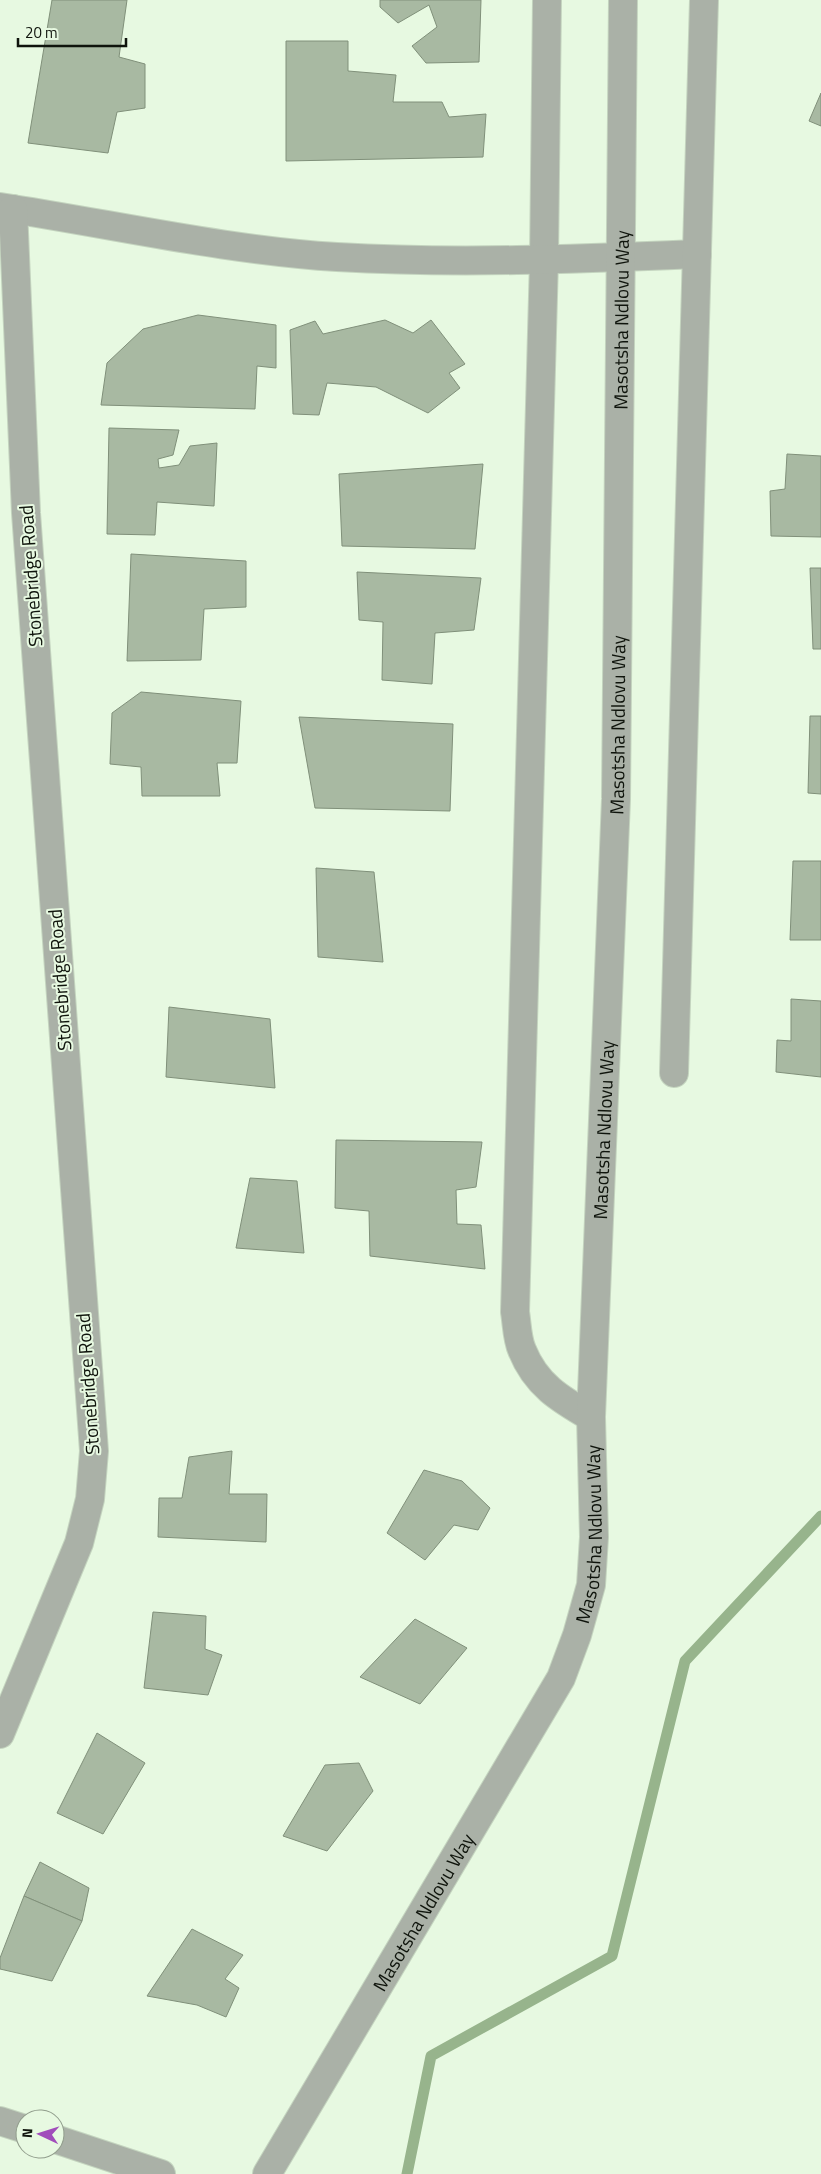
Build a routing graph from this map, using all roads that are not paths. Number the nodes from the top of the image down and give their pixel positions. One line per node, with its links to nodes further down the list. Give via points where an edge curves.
1 (548, 0): 7 (street)
2 (623, 0): 6 (street, Masotsha Ndlovu Way)
3 (704, 0): 5 (street)
4 (6, 208): 7 (street, via 298,253); 10 (street, Stonebridge Road, via 94,1451 90,1498 79,1543)
5 (697, 254): 6 (street); 8 (street)
6 (621, 257): 7 (street); 9 (street, Masotsha Ndlovu Way, via 616,798)
7 (544, 260): 9 (street, via 515,1312 521,1349 536,1377 556,1396)
8 (674, 1073)
9 (591, 1417): 15 (street, Masotsha Ndlovu Way, via 594,1537 591,1585 561,1678)
10 (0, 1734)
11 (0, 2121): 12 (street)
12 (15, 2126)
13 (65, 2142): 14 (street)
14 (161, 2174)
15 (267, 2174)

